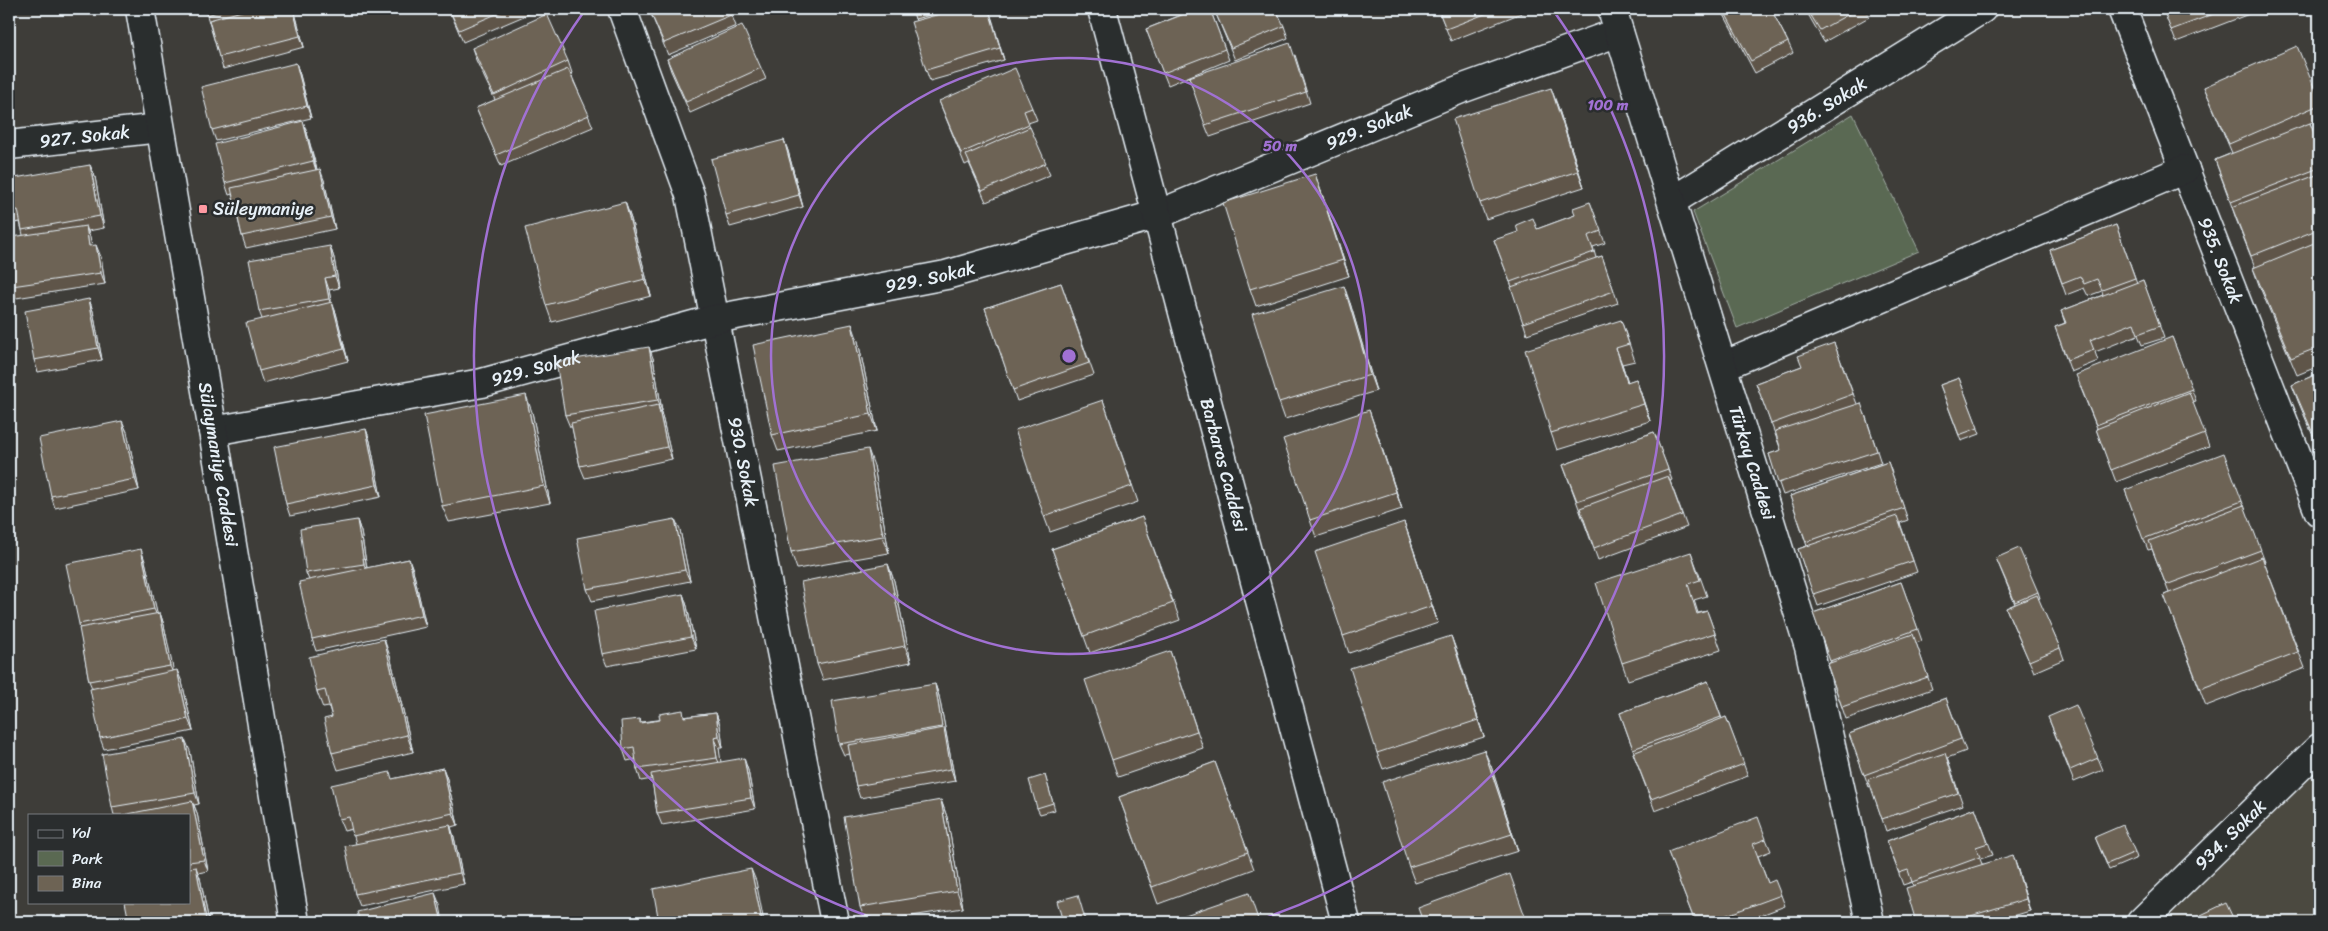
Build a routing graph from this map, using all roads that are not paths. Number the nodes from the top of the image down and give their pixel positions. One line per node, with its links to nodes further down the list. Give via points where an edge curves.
1 (140, 9): 7 (street, Sülaymaniye Caddesi)
2 (622, 9): 12 (street, 930. Sokak, via 690,195)
3 (1102, 9): 11 (street, Barbaros Caddesi)
4 (1982, 9): 10 (street, 936. Sokak)
5 (2122, 9): 9 (street, 935. Sokak)
6 (1616, 20): 10 (street, Türkay Caddesi); 11 (street, 929. Sokak, via 1461,90)
7 (160, 128): 8 (street, 927. Sokak); 14 (street, Sülaymaniye Caddesi)
8 (9, 145)
9 (2185, 169): 13 (street); 15 (street, 935. Sokak)
10 (1672, 201): 13 (street, Türkay Caddesi)
11 (1159, 214): 12 (street, 929. Sokak, via 946,275); 19 (street, Barbaros Caddesi)
12 (714, 319): 14 (street, 929. Sokak, via 482,383); 18 (street, 930. Sokak)
13 (1723, 366): 20 (street, Türkay Caddesi, via 1809,647)
14 (213, 430): 17 (street, Sülaymaniye Caddesi)
15 (2319, 512)
16 (2319, 748): 21 (street, 934. Sokak)
17 (294, 922)
18 (835, 922)
19 (1346, 922)
20 (1870, 922)
21 (2141, 922)

